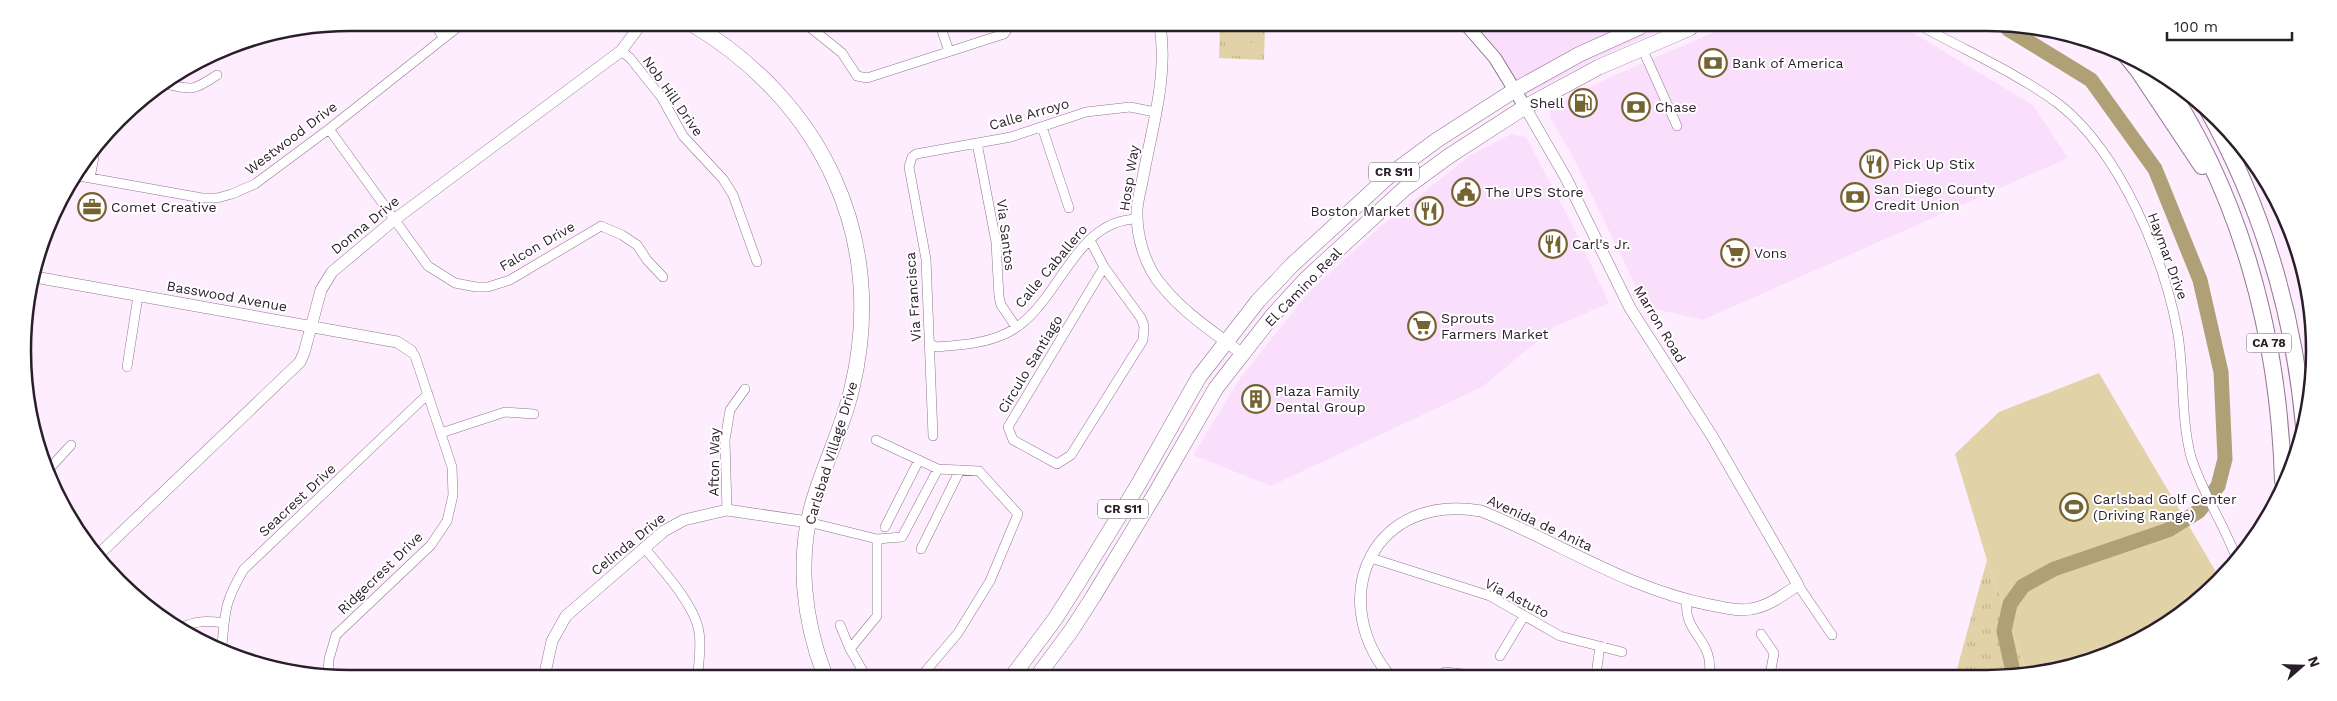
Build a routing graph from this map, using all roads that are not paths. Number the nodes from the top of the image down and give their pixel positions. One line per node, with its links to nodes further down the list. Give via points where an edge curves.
1 (439, 31): 13 (street)
2 (452, 31): 13 (street, Westwood Drive)
3 (636, 31): 15 (street, Donna Drive)
4 (703, 31): 66 (main road, Carlsbad Village Drive, via 736,52 760,73 805,125 827,163 845,206 854,239 862,306 857,365 846,409)
5 (815, 31): 16 (street, via 842,53 857,76 867,78)
6 (942, 31): 16 (street)
7 (1006, 31): 16 (street)
8 (1160, 31): 23 (street, Hosp Way, via 1163,59)
9 (1471, 31): 21 (main road, Marron Road, via 1495,58)
10 (1631, 31): 21 (main road, El Camino Real / CR S11, via 1580,54)
11 (1683, 31): 14 (main road, El Camino Real / CR S11)
12 (1930, 31): 72 (street, Haymar Drive, via 2042,92 2080,124 2112,166 2150,241 2173,307 2183,368 2186,436 2200,479)
13 (443, 37): 26 (street, Westwood Drive)
14 (1642, 48): 22 (main road, El Camino Real / CR S11); 24 (street)
15 (621, 51): 38 (street, Donna Drive); 40 (street, Nob Hill Drive, via 662,98 682,136 723,179 733,196)
16 (949, 51)
17 (2135, 68): 36 (highway)
18 (217, 75): 19 (street, via 191,89)
19 (173, 85)
20 (2167, 87): 36 (highway, CA 78, via 2193,129)
21 (1515, 90): 22 (main road, Marron Road); 47 (main road, El Camino Real / CR S11, via 1391,174 1292,265)
22 (1525, 107): 50 (main road, El Camino Real / CR S11, via 1448,156 1404,190 1306,279); 74 (street, Marron Road, via 1566,178 1630,308 1712,436)
23 (1155, 112): 25 (street, Calle Arroyo, via 1130,107 1086,112); 37 (street, Hosp Way)
24 (1677, 126)
25 (1042, 127): 28 (street, Calle Arroyo); 35 (street)
26 (329, 129): 33 (street, Westwood Drive, via 255,184 217,198); 38 (street, Falcon Drive)
27 (2219, 132): 34 (highway, CA 78)
28 (977, 143): 29 (street, Calle Arroyo); 46 (street, Via Santos, via 996,242 999,297)
29 (912, 157): 48 (street, Via Francisca, via 909,167 926,259)
30 (93, 161): 33 (street)
31 (2244, 162): 34 (highway)
32 (83, 177): 33 (street, Westwood Drive)
33 (90, 178)
34 (2247, 188): 54 (highway, CA 78, via 2278,280)
35 (1069, 208)
36 (2231, 209): 63 (highway, CA 78, via 2266,329 2280,419)
37 (1137, 218): 39 (street, Calle Caballero, via 1124,219 1102,228); 47 (street, Hosp Way, via 1145,257 1162,287)
38 (394, 220): 42 (street, Falcon Drive, via 428,266 454,283 476,287 510,280 601,226 637,246); 45 (street, Donna Drive, via 332,272 321,290)
39 (1090, 240): 41 (street); 46 (street, Calle Caballero, via 1034,311)
40 (757, 262)
41 (1104, 267): 41 (street, Circulo Santiago, via 1008,427 1013,440 1057,464 1071,454 1143,340 1141,318)
42 (663, 277)
43 (40, 278): 44 (street, Basswood Avenue)
44 (138, 296): 45 (street, Basswood Avenue); 51 (street)
45 (312, 327): 49 (street, Basswood Avenue, via 397,342); 71 (street, Donna Drive, via 300,362)
46 (1016, 327): 48 (street, Calle Caballero, via 977,344 936,347)
47 (1225, 341): 50 (street, Hosp Way); 93 (main road, El Camino Real / CR S11, via 1199,377 1138,485 1054,619)
48 (931, 344): 57 (street, Via Francisca)
49 (411, 351): 53 (street, Ridgecrest Drive)
50 (1241, 354): 94 (main road, El Camino Real / CR S11, via 1216,388 1088,603)
51 (127, 367)
52 (745, 389): 65 (street, Afton Way, via 730,410 725,440)
53 (428, 394): 56 (street, Ridgecrest Drive); 77 (street, Seacrest Drive, via 244,569 229,594)
54 (2301, 404)
55 (534, 414): 56 (street, via 505,412)
56 (441, 433): 87 (street, Ridgecrest Drive, via 454,482 447,521 431,545 336,635)
57 (933, 436)
58 (876, 440): 60 (street)
59 (71, 445): 61 (street)
60 (919, 460): 62 (street); 67 (street)
61 (53, 465)
62 (938, 469): 64 (street); 68 (street, via 902,536)
63 (2282, 469)
64 (960, 470): 70 (street); 92 (street, via 979,471 1018,514 990,581 958,633)
65 (726, 510): 66 (street, Celinda Drive); 69 (street, Celinda Drive, via 684,520)
66 (808, 522): 68 (street); 90 (main road, Carlsbad Village Drive, via 805,590 812,637)
67 (885, 527)
68 (877, 539): 84 (street, via 877,616)
69 (644, 547): 88 (street, Celinda Drive, via 566,616 552,641); 89 (street, via 698,627)
70 (920, 549)
71 (102, 551)
72 (2234, 553)
73 (1371, 558): 75 (street, Avenida de Anita, via 1380,544 1407,520 1437,508 1466,508 1491,515 1640,585); 76 (street, Via Astuto, via 1490,596); 95 (street, Avenida de Anita, via 1362,580 1360,609 1365,636)
74 (1798, 585): 75 (street, Avenida de Anita, via 1776,600 1749,610); 81 (street, Marron Road)
75 (1687, 600): 97 (street, via 1685,614 1706,645)
76 (1524, 616): 83 (street, Via Astuto, via 1560,636); 86 (street)
77 (224, 623): 78 (street, via 202,620); 82 (street, Seacrest Drive)
78 (187, 625)
79 (840, 625): 84 (street)
80 (1762, 634): 98 (street, via 1774,654)
81 (1832, 635)
82 (222, 643)
83 (1600, 646): 85 (street, Via Astuto); 96 (street)
84 (850, 649): 91 (street)
85 (1622, 652)
86 (1500, 656)
87 (328, 669)
88 (546, 670)
89 (698, 670)
90 (823, 670)
91 (862, 670)
92 (927, 670)
93 (1017, 670)
94 (1042, 670)
95 (1385, 670)
96 (1597, 670)
97 (1711, 670)
98 (1771, 670)

